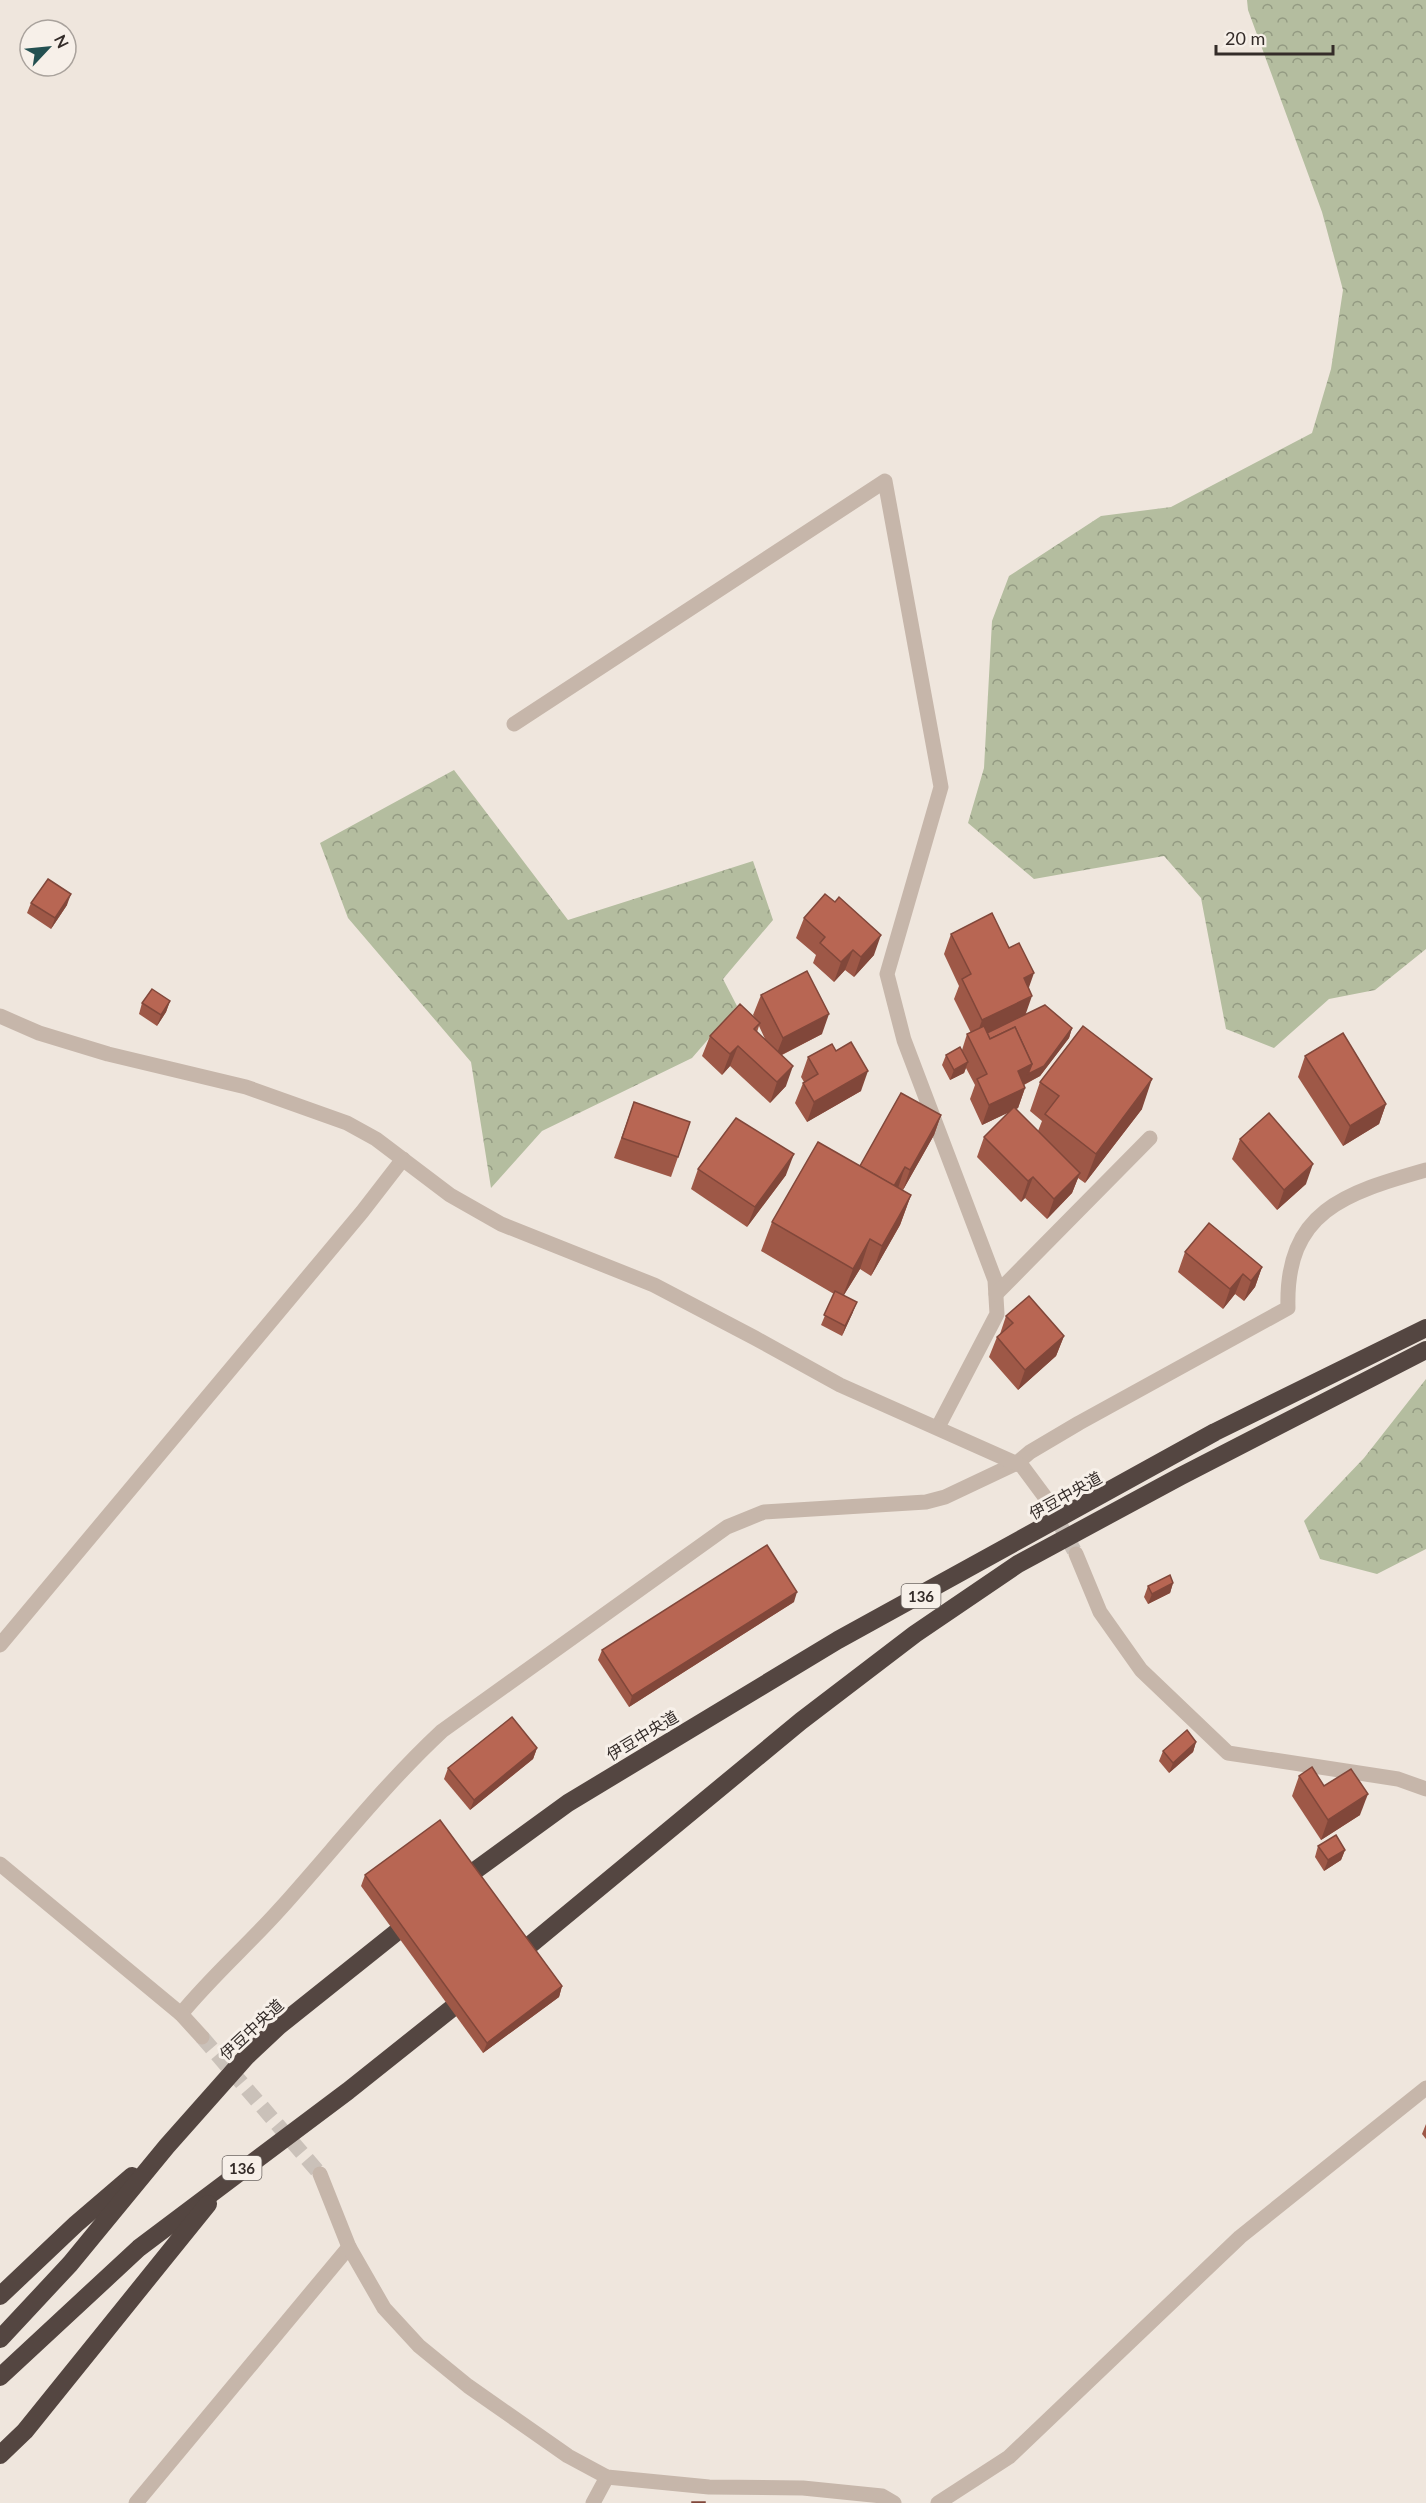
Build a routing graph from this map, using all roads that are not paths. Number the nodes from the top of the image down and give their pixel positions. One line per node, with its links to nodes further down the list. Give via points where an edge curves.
1 (514, 724): 6 (street, via 885,481 940,787 886,974 904,1040 995,1280)
2 (0, 1016): 4 (street, via 39,1033 108,1054 246,1087 347,1123)
3 (1150, 1138): 6 (street)
4 (403, 1159): 9 (street, via 450,1195 501,1224 654,1285 840,1385); 13 (street)
5 (1426, 1170): 10 (street, via 1366,1188 1322,1213 1300,1237 1290,1264 1288,1308 1079,1422)
6 (996, 1294): 9 (street, via 997,1314)
7 (1426, 1328): 16 (highway, 伊豆中央道 / 136, via 1215,1432 838,1640 568,1803)
8 (1426, 1350): 23 (highway, 136, via 1018,1564 915,1634 801,1721 348,2091)
9 (938, 1427): 10 (street)
10 (1017, 1464): 11 (street); 18 (street, via 927,1502 764,1512 728,1527 442,1731 403,1767 280,1910)
11 (1045, 1497)
12 (1076, 1554): 14 (street, via 1100,1612 1141,1670 1228,1753 1398,1779)
13 (0, 1645)
14 (1426, 1789)
15 (0, 1864): 18 (street)
16 (446, 1893)
17 (427, 1907): 21 (highway, 伊豆中央道, via 279,2026)
18 (180, 2014): 19 (street)
19 (202, 2037)
20 (1426, 2088): 33 (street, via 1240,2236 1009,2457)
21 (167, 2146): 25 (highway); 26 (highway, 伊豆中央道, via 70,2264)
22 (320, 2174): 24 (street)
23 (232, 2176): 27 (highway, 136, via 139,2248); 28 (highway, via 25,2431)
24 (350, 2247): 29 (street, via 384,2308 419,2346 468,2386 568,2456); 30 (street)
25 (0, 2296)
26 (0, 2339)
27 (0, 2378)
28 (0, 2455)
29 (607, 2477): 31 (street); 32 (street, via 709,2487 803,2488 882,2496)
30 (136, 2503)
31 (593, 2503)
32 (894, 2503)
33 (938, 2503)

